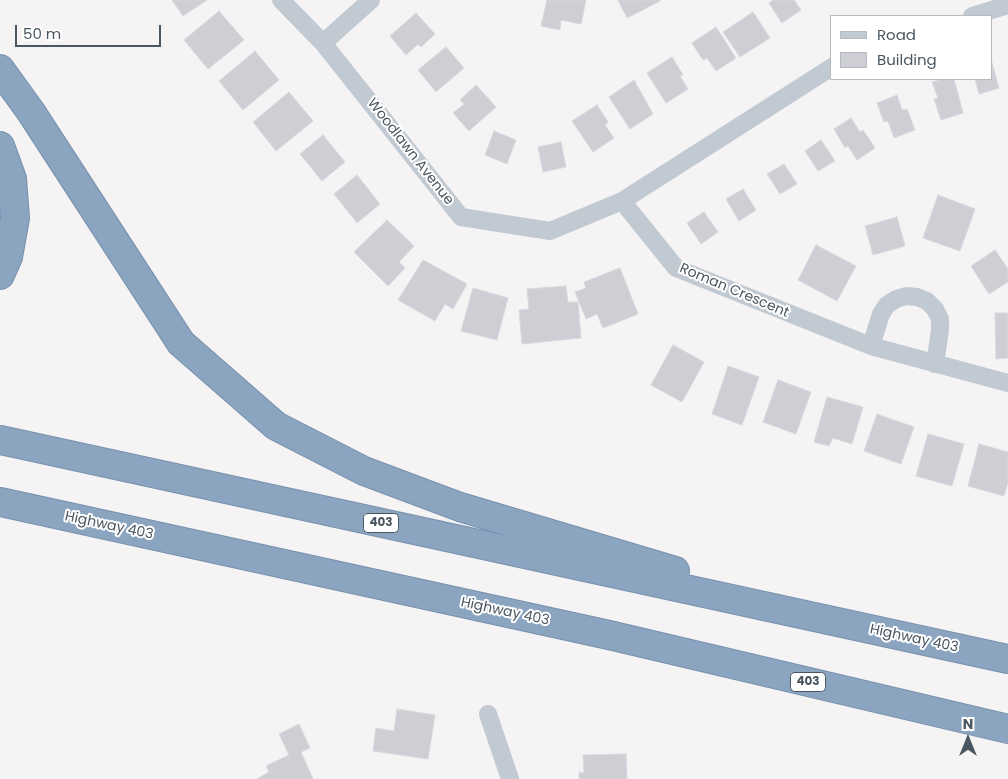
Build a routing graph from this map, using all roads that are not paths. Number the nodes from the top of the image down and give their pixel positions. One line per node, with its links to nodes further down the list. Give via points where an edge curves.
1 (281, 0): 5 (street, Woodlawn Avenue)
2 (371, 0): 5 (street)
3 (1008, 5): 4 (street)
4 (975, 15)
5 (323, 43): 9 (street, Woodlawn Avenue, via 461,217 550,231)
6 (0, 68): 16 (highway, via 180,343 276,426 364,471 460,507 702,579)
7 (830, 69): 9 (street, Woodlawn Avenue)
8 (0, 146): 10 (highway, via 12,179 15,218 8,257)
9 (622, 201): 11 (street, Roman Crescent, via 676,268)
10 (0, 275)
11 (871, 346): 12 (street, Roman Crescent); 12 (street, via 887,305 896,298 917,297 935,309 940,319)
12 (935, 364): 13 (street, Roman Crescent)
13 (1008, 383)
14 (0, 440): 16 (highway, Highway 403 / 403)
15 (0, 502): 19 (highway, Highway 403 / 403, via 609,635)
16 (762, 607): 17 (highway, Highway 403 / 403)
17 (1008, 660)
18 (488, 714): 20 (street)
19 (1008, 729)
20 (510, 779)

